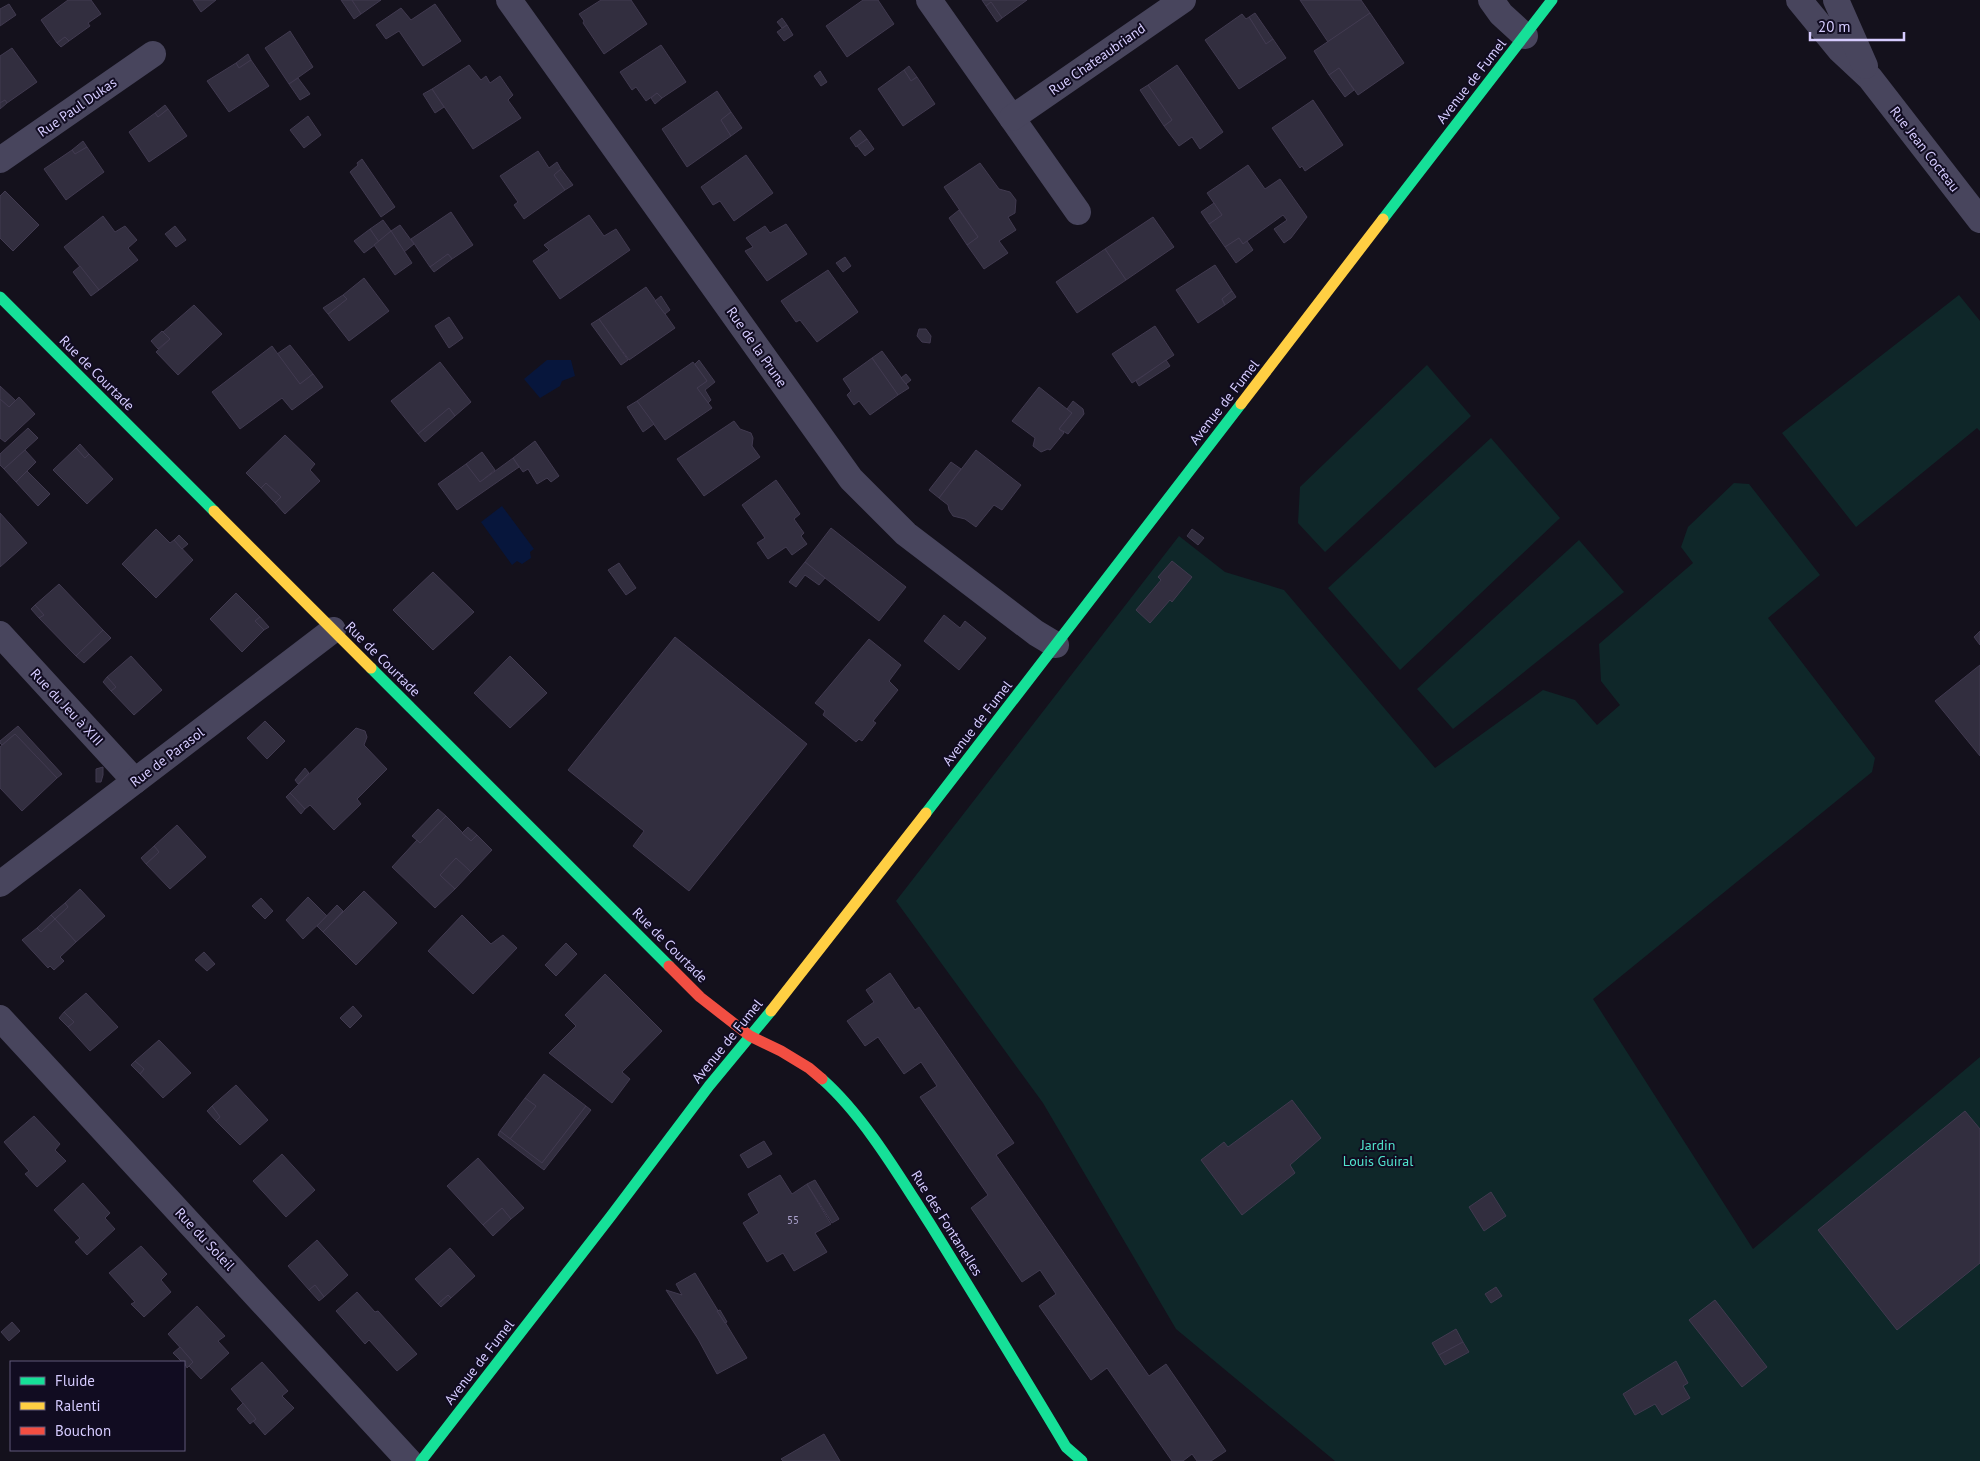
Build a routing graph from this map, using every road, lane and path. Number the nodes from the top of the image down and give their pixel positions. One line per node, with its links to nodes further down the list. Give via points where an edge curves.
1 (510, 0): 18 (street, Rue de la Prune, via 851,479 906,534)
2 (929, 0): 11 (street)
3 (1183, 0): 11 (street, Rue Chateaubriand)
4 (1491, 0): 8 (street)
5 (1552, 0): 8 (main road, Avenue de Fumel)
6 (1799, 0): 10 (street, Rue Jean Cocteau, via 1840,50)
7 (1836, 0): 10 (street, Rue Jean Cocteau)
8 (1524, 36): 18 (main road, Avenue de Fumel)
9 (153, 54): 12 (street, Rue Paul Dukas)
10 (1870, 78): 14 (street, Rue Jean Cocteau)
11 (1012, 118): 13 (street)
12 (0, 160)
13 (1078, 212)
14 (1980, 220)
15 (0, 297): 16 (main road, Rue de Courtade)
16 (333, 630): 19 (street, Rue de Parasol); 22 (main road, Rue de Courtade, via 700,997)
17 (0, 634): 19 (street, Rue du Jeu à XIII)
18 (1056, 645): 22 (main road, Avenue de Fumel, via 798,979)
19 (135, 781): 20 (street, Rue de Parasol)
20 (0, 884)
21 (0, 1018): 23 (street, Rue du Soleil)
22 (750, 1036): 24 (main road, Avenue de Fumel); 25 (main road, Rue des Fontanelles, via 809,1068 841,1096 898,1174 1066,1447)
23 (409, 1461)
24 (421, 1461)
25 (1082, 1461)

